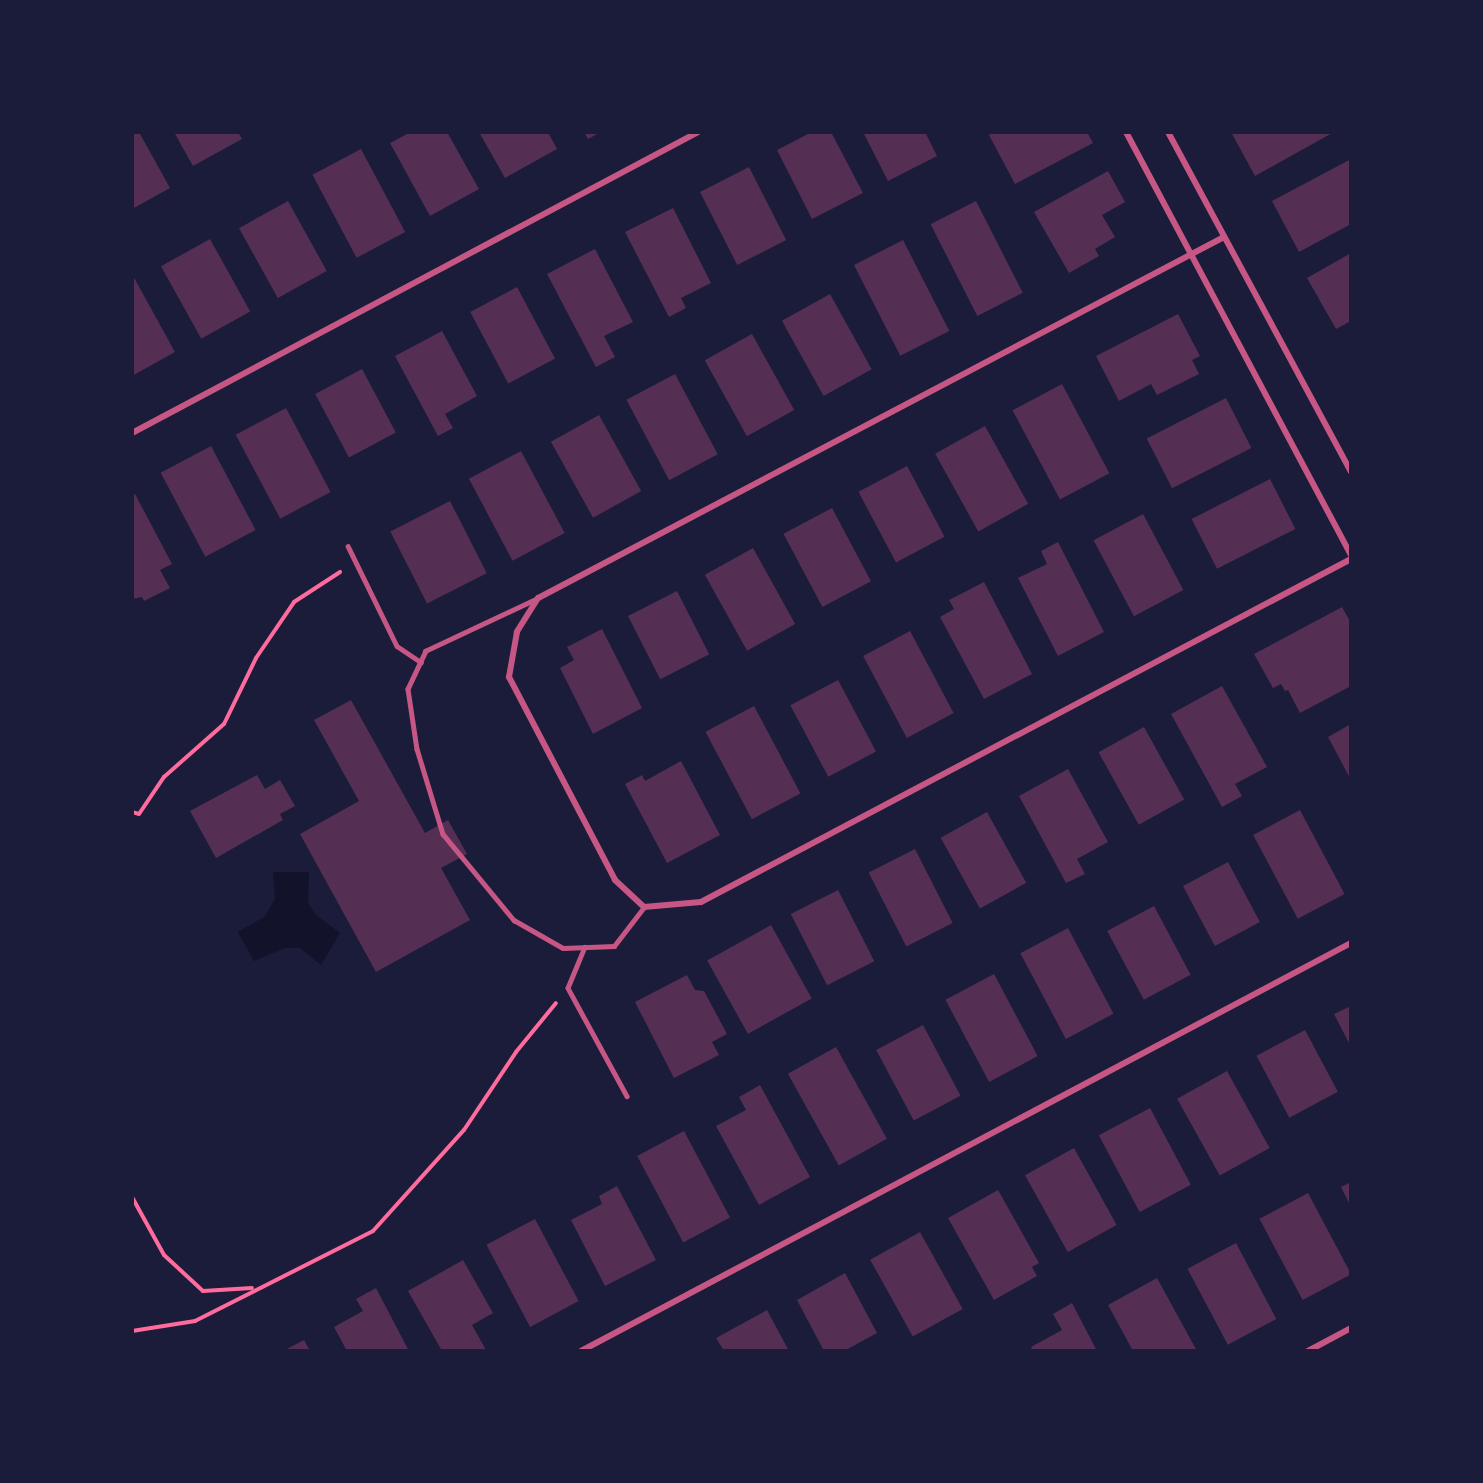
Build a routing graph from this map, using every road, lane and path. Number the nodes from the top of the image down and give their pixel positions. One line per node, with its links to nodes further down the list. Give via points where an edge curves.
1 (698, 132): 6 (street)
2 (1126, 132): 5 (street)
3 (1168, 132): 4 (street)
4 (1224, 237): 5 (street); 7 (street)
5 (1191, 254): 9 (street); 11 (street)
6 (132, 433)
7 (1351, 472)
8 (348, 546): 10 (lane)
9 (1351, 557): 14 (street, via 700,902)
10 (356, 562): 12 (lane, via 397,645); 13 (path, via 294,602 256,658 224,724 164,777 139,814)
11 (538, 598): 12 (lane, via 426,651); 14 (street, via 517,632 510,677 615,880)
12 (421, 662): 16 (lane, via 408,689 417,749 443,834 514,920 563,948)
13 (132, 812)
14 (644, 907): 16 (lane, via 614,946)
15 (1351, 943): 23 (street)
16 (585, 947): 17 (lane)
17 (568, 988): 18 (lane); 20 (path, via 516,1052 464,1130 373,1231)
18 (627, 1096)
19 (132, 1197): 20 (path, via 164,1255 203,1291)
20 (253, 1288): 22 (path, via 195,1321)
21 (1351, 1328): 24 (street)
22 (132, 1331)
23 (581, 1351)
24 (1308, 1351)

